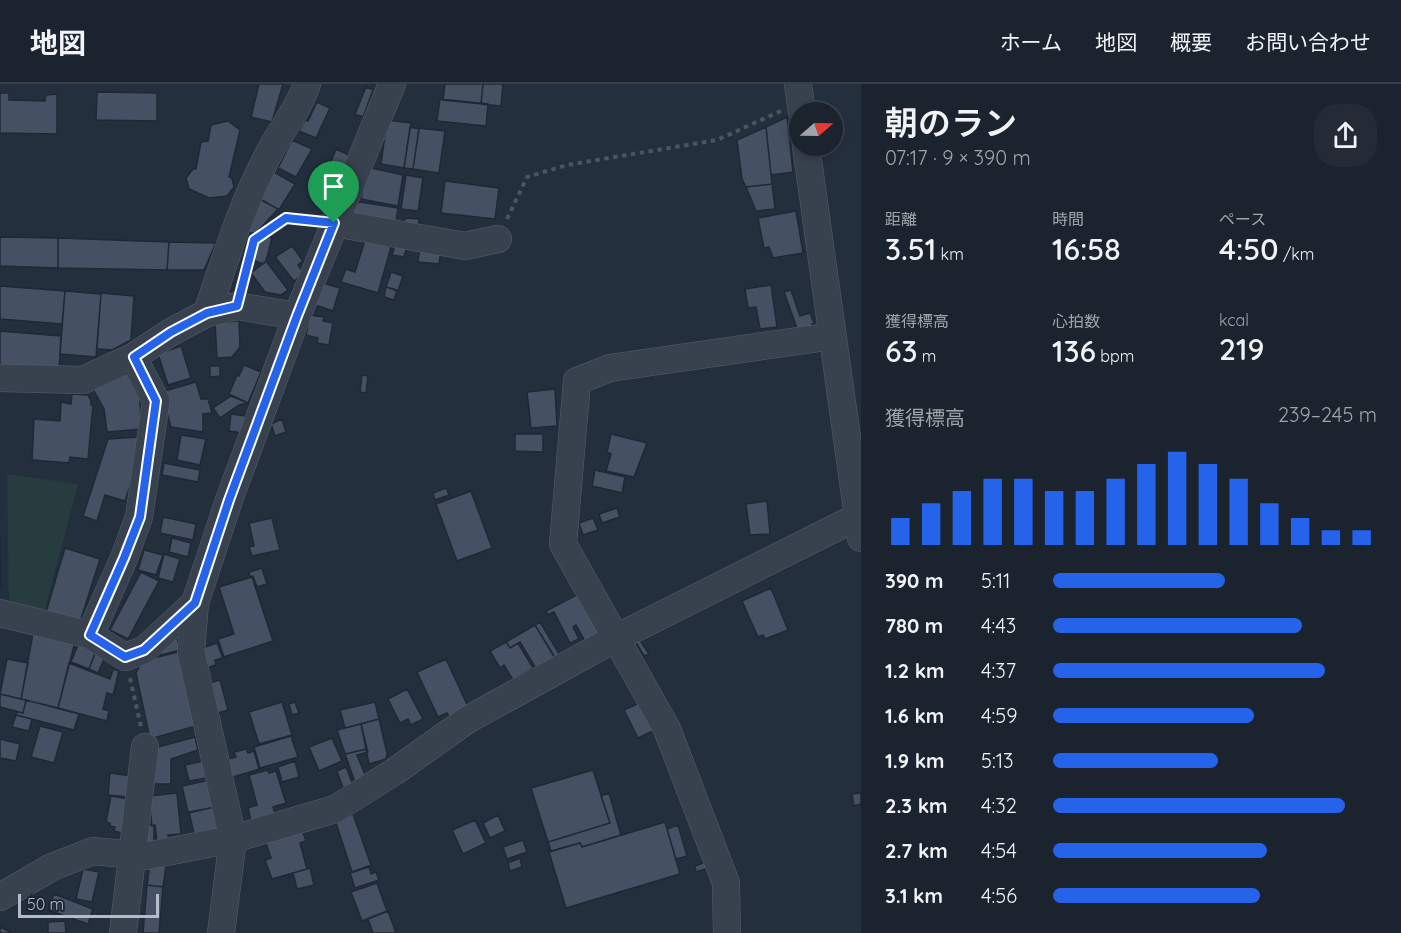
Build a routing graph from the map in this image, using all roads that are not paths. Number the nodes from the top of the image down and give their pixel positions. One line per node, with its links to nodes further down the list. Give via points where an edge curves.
1 (307, 84): 6 (street, via 267,156 236,225)
2 (392, 84): 4 (street)
3 (807, 156): 8 (street)
4 (334, 223): 5 (street, via 465,246); 7 (street)
5 (498, 239)
6 (207, 313): 7 (street, via 237,306); 9 (street)
7 (297, 316): 12 (street)
8 (833, 336): 11 (street); 15 (street, via 609,368 577,381 563,544)
9 (134, 357): 10 (street, via 83,380); 14 (street, via 156,401 140,517)
10 (0, 378)
11 (860, 523): 15 (street)
12 (195, 603): 14 (street, via 144,650 125,657); 17 (street, via 191,652)
13 (0, 613): 14 (street)
14 (90, 635)
15 (616, 638): 17 (street, via 467,720 335,809); 22 (street, via 667,729 726,883)
16 (145, 747): 18 (street)
17 (233, 839): 18 (street, via 146,856); 21 (street)
18 (134, 854): 19 (street, via 93,851 52,867); 20 (street)
19 (0, 897)
20 (123, 933)
21 (221, 933)
22 (727, 933)

